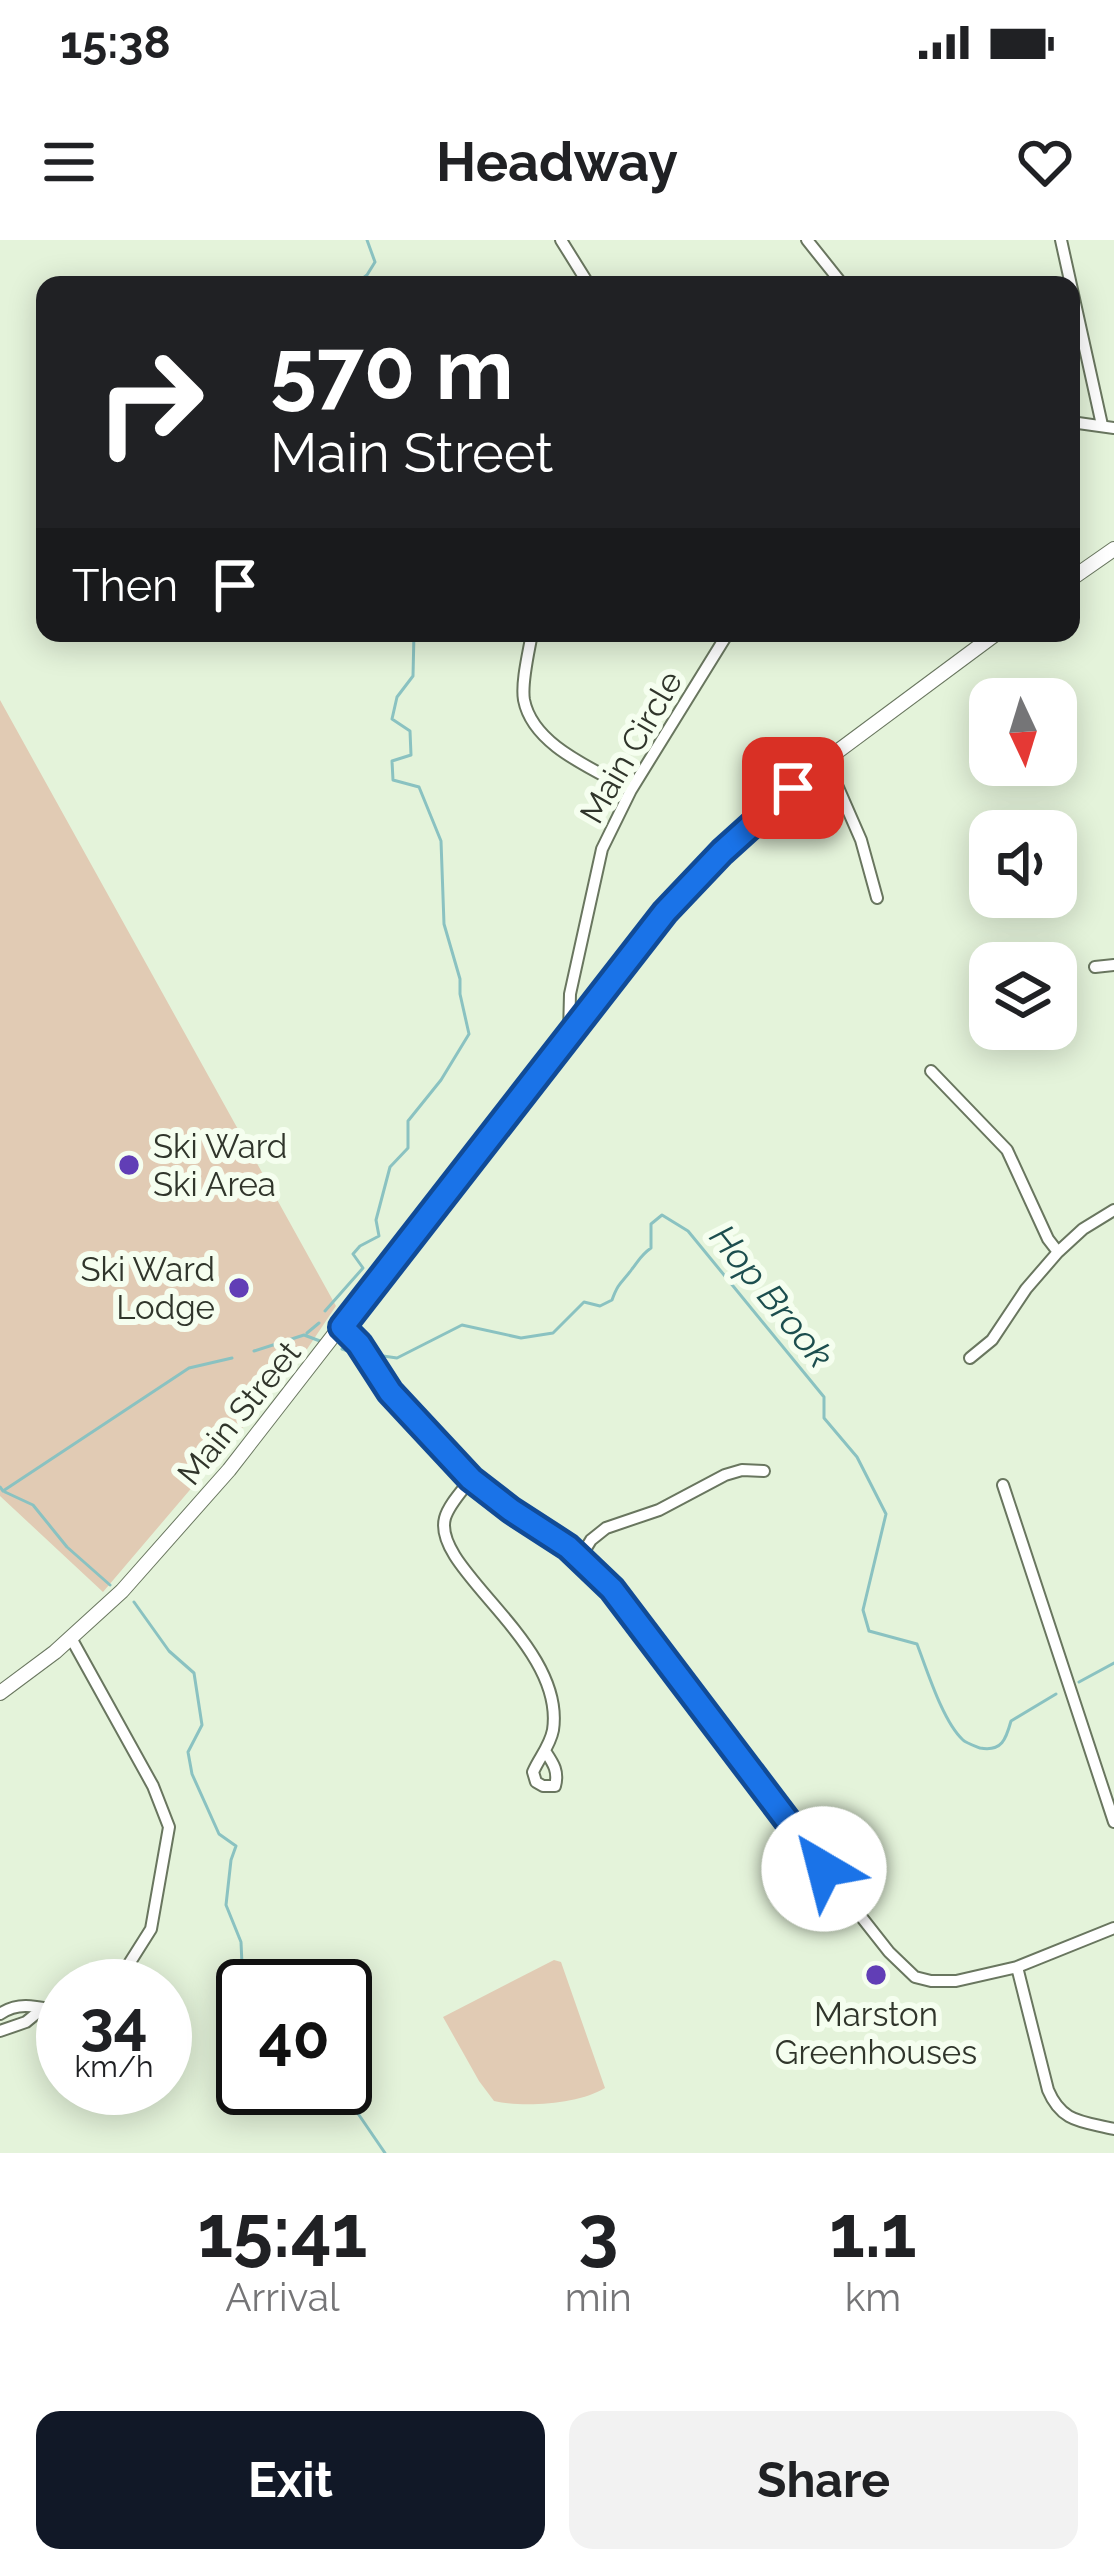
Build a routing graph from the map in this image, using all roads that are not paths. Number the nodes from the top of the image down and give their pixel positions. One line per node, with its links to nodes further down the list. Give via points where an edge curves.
1 (561, 240): 4 (street)
2 (807, 240): 5 (street)
3 (1061, 240): 6 (street)
4 (583, 276)
5 (837, 276)
6 (1070, 276)
7 (1080, 315): 8 (street)
8 (1108, 426)
9 (1114, 550): 10 (main road)
10 (1080, 573)
11 (531, 642): 15 (street, via 524,700 541,734)
12 (722, 642): 15 (street, Main Circle)
13 (985, 642): 14 (main road, Main Street)
14 (826, 760): 16 (street); 19 (main road, Main Street, via 665,912)
15 (631, 790): 19 (street, Main Circle, via 602,849 570,994)
16 (877, 898)
17 (1114, 965): 18 (street)
18 (1095, 967)
19 (569, 1034): 23 (main road, Main Street)
20 (931, 1072): 22 (street, via 1006,1150)
21 (1114, 1210): 22 (street)
22 (1058, 1252): 24 (street)
23 (342, 1327): 26 (street); 29 (main road, Main Street, via 230,1471)
24 (970, 1358)
25 (764, 1471): 28 (street, via 725,1475 606,1528)
26 (471, 1479): 28 (street); 31 (street, via 447,1511 444,1530 545,1676 553,1708)
27 (1003, 1485): 32 (street)
28 (580, 1558): 35 (street, via 906,1970 946,1982)
29 (71, 1638): 30 (main road, Main Street); 34 (street, via 170,1827 151,1929)
30 (0, 1694)
31 (545, 1751)
32 (1114, 1822)
33 (1114, 1928): 35 (street)
34 (133, 1959)
35 (1017, 1967): 40 (street, via 1054,2104 1071,2118)
36 (36, 2007): 37 (street)
37 (0, 2014)
38 (36, 2014): 39 (street)
39 (0, 2031)
40 (1114, 2128)

